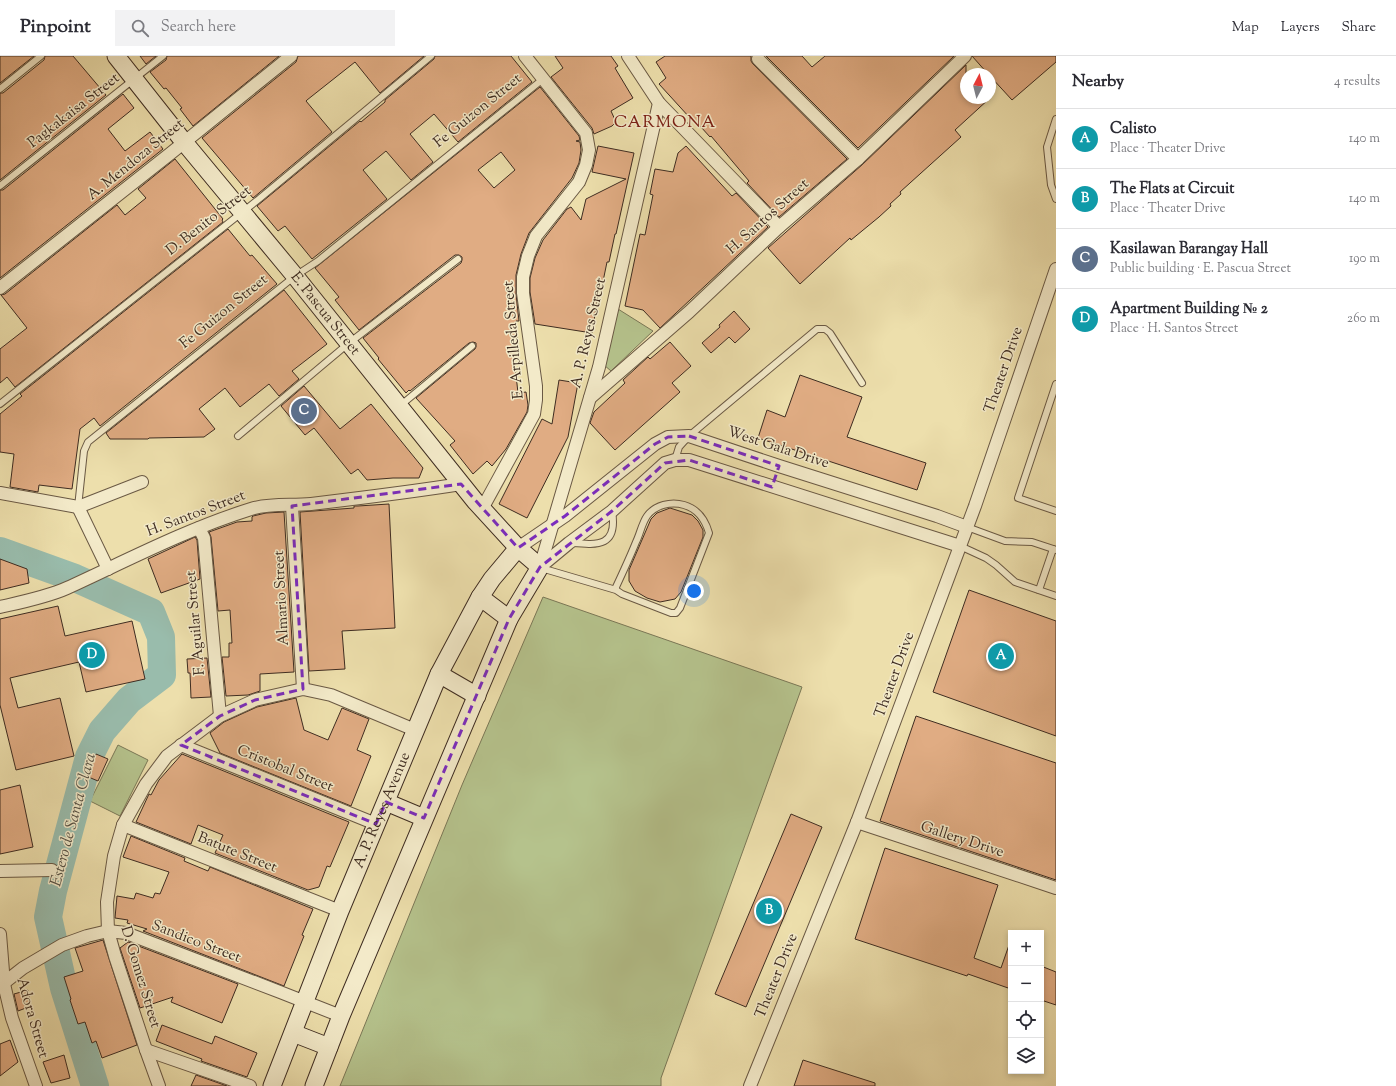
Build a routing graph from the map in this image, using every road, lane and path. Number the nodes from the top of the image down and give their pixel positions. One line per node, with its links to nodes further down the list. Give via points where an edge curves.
1 (41, 56): 12 (lane)
2 (116, 56): 10 (street, E. Pascua Street)
3 (163, 56): 10 (lane, Pagkakaisa Street)
4 (291, 56): 15 (street, A. Mendoza Street)
5 (431, 56): 19 (lane, D. Benito Street)
6 (525, 56): 11 (street)
7 (628, 56): 13 (street)
8 (965, 56): 16 (street, H. Santos Street)
9 (758, 59): 16 (street)
10 (134, 79): 15 (street, E. Pascua Street); 17 (lane, Pagkakaisa Street)
11 (543, 79): 23 (lane, Fe Guizon Street); 42 (street, E. Arpilleda Street, via 586,133 589,150 579,182 536,236 528,256 523,277 523,293 536,386 534,414 505,467)
12 (0, 89)
13 (659, 103): 20 (street); 29 (street, A. P. Reyes Street)
14 (1056, 119): 18 (lane, via 1047,147 1051,185)
15 (184, 142): 19 (street, E. Pascua Street); 24 (street, A. Mendoza Street)
16 (858, 159): 20 (street, H. Santos Street)
17 (0, 186)
18 (1056, 199)
19 (242, 211): 23 (street, E. Pascua Street); 30 (lane, D. Benito Street)
20 (779, 227): 29 (street, H. Santos Street)
21 (458, 260): 25 (lane)
22 (1056, 269): 48 (street, Theater Drive)
23 (296, 276): 25 (street, E. Pascua Street); 44 (lane, Fe Guizon Street, via 88,442 84,451)
24 (0, 288)
25 (349, 344): 31 (street, E. Pascua Street); 32 (lane)
26 (472, 346): 31 (lane)
27 (862, 383): 33 (lane, via 830,333 825,329 816,329)
28 (1056, 384): 46 (lane, via 1018,498)
29 (590, 398): 47 (street, A. P. Reyes Street)
30 (0, 404)
31 (399, 406): 38 (street, E. Pascua Street)
32 (238, 436)
33 (689, 436): 34 (lane, via 679,447); 35 (street, West Gala Drive); 47 (street, West Gala Drive, via 668,436 655,444)
34 (675, 460): 39 (street, via 689,460); 45 (street, via 665,463)
35 (779, 466): 37 (street, West Gala Drive); 39 (street)
36 (142, 482): 44 (street)
37 (831, 483): 41 (street); 48 (street, West Gala Drive)
38 (461, 484): 42 (street, E. Pascua Street); 43 (street, H. Santos Street)
39 (772, 487): 41 (street)
40 (0, 493): 44 (street)
41 (824, 504): 51 (street)
42 (479, 505): 52 (street, E. Pascua Street)
43 (292, 506): 49 (street, H. Santos Street, via 270,505 253,509); 63 (street, Almario Street)
44 (78, 507): 55 (street)
45 (612, 511): 50 (street); 50 (lane, via 614,522 611,535 603,542 592,545)
46 (1056, 511)
47 (552, 525): 52 (street, West Gala Drive); 54 (street, A. P. Reyes Street)
48 (967, 527): 51 (street, Theater Drive); 53 (lane, West Gala Drive, via 1005,541 1032,542)
49 (199, 528): 55 (street, H. Santos Street); 65 (street, F. Aguilar Street, via 204,538)
50 (569, 543): 54 (street)
51 (960, 546): 57 (lane, via 986,558 1015,582); 70 (street, Theater Drive)
52 (518, 548): 54 (street, E. Pascua Street); 59 (street, A. P. Reyes Avenue)
53 (1055, 550): 57 (lane)
54 (540, 567): 56 (lane); 61 (street)
55 (108, 569): 60 (street, H. Santos Street, via 72,586)
56 (616, 590): 56 (lane, via 676,613 709,533 706,522 699,512 678,503 656,508 647,516)
57 (1039, 590): 58 (lane)
58 (1056, 596)
59 (480, 597): 61 (street); 62 (street, A. P. Reyes Avenue)
60 (0, 607)
61 (509, 619): 64 (street)
62 (439, 674): 64 (street); 66 (street, A. P. Reyes Avenue)
63 (303, 688): 65 (street, D. Gomez Street, via 255,700); 66 (street, D. Gomez Street, via 331,695)
64 (476, 696): 69 (street)
65 (220, 716): 67 (street, D. Gomez Street)
66 (415, 730): 68 (street, A. P. Reyes Avenue)
67 (181, 745): 71 (street, Cristobal Street); 72 (street, D. Gomez Street, via 167,756 146,784)
68 (386, 802): 69 (street); 71 (street, A. P. Reyes Avenue)
69 (424, 818): 81 (street)
70 (858, 822): 75 (street, Gallery Drive); 90 (street, Theater Drive)
71 (376, 824): 76 (street, A. P. Reyes Avenue)
72 (123, 825): 76 (street, Batute Street); 77 (street, D. Gomez Street, via 114,856 107,902)
73 (52, 870): 74 (street)
74 (0, 871)
75 (1056, 888)
76 (340, 911): 80 (street, A. P. Reyes Avenue)
77 (108, 931): 79 (street, Sandico Street, via 62,945 23,968); 80 (street, Sandico Street, via 126,933); 84 (street, D. Gomez Street)
78 (0, 934): 79 (street, Adora Street)
79 (2, 985): 85 (street, Adora Street)
80 (306, 1002): 81 (street, Sandico Street); 82 (street, A. P. Reyes Avenue)
81 (341, 1016): 83 (street)
82 (293, 1033): 83 (street); 88 (street, A. P. Reyes Avenue)
83 (329, 1048): 89 (street)
84 (146, 1050): 86 (street, D. Gomez Street); 87 (street)
85 (36, 1086)
86 (159, 1086)
87 (250, 1086)
88 (272, 1086)
89 (314, 1086)
90 (750, 1086)

